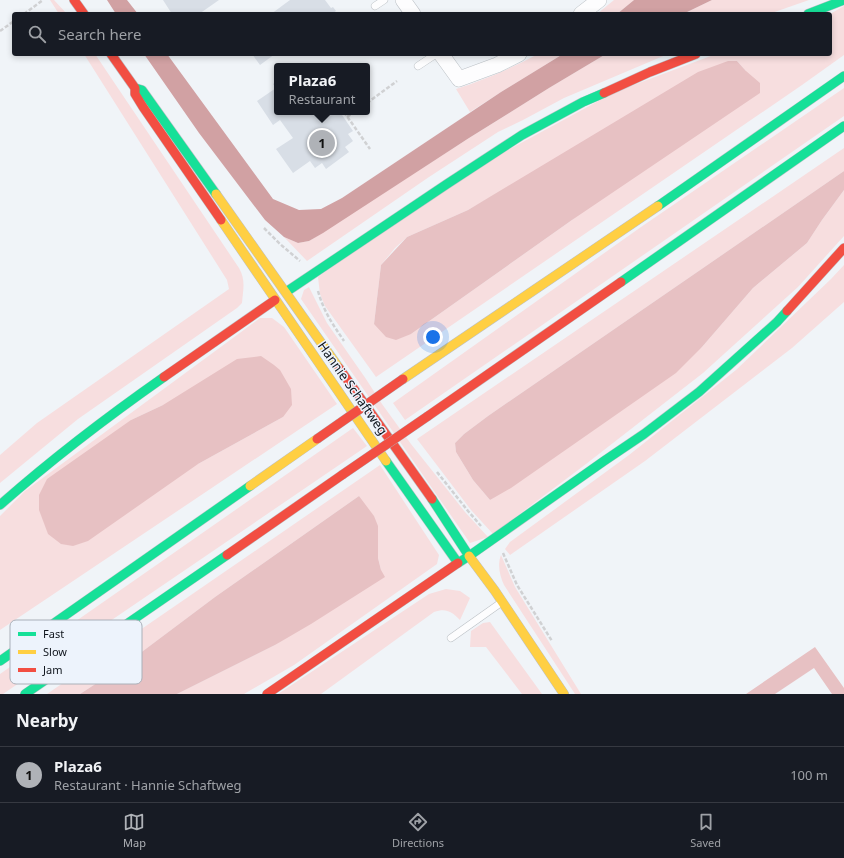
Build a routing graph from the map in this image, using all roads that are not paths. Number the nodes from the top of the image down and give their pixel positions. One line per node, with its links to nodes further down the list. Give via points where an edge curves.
1 (74, 0): 7 (main road)
2 (384, 0): 6 (lane)
3 (403, 0): 8 (street)
4 (599, 0): 9 (street)
5 (844, 0): 10 (main road)
6 (375, 6)
7 (83, 12)
8 (412, 12)
9 (584, 12)
10 (813, 12)
11 (112, 56): 18 (main road, Hannie Schaftweg)
12 (433, 56): 16 (lane)
13 (442, 56): 14 (street, via 459,79)
14 (515, 56)
15 (691, 56): 21 (main road, via 583,102 522,135)
16 (418, 66)
17 (844, 76): 27 (main road, bridge, via 578,261 402,379)
18 (135, 88): 21 (main road, Hannie Schaftweg, via 142,90); 22 (main road, Hannie Schaftweg, via 135,94)
19 (844, 126): 28 (main road, bridge)
20 (844, 248): 24 (main road, via 777,322 699,392 644,434)
21 (286, 292): 22 (main road); 24 (main road, Hannie Schaftweg)
22 (276, 300): 23 (main road, via 74,443); 25 (main road, Hannie Schaftweg)
23 (0, 506)
24 (469, 556): 25 (main road); 26 (main road, Hannie Schaftweg)
25 (460, 566): 34 (main road, via 384,613)
26 (502, 602): 29 (lane); 35 (main road, Hannie Schaftweg)
27 (60, 620)
28 (132, 620)
29 (451, 638)
30 (10, 654): 31 (main road, bridge)
31 (0, 661)
32 (39, 684): 33 (main road, bridge)
33 (25, 694)
34 (267, 694)
35 (564, 694)

